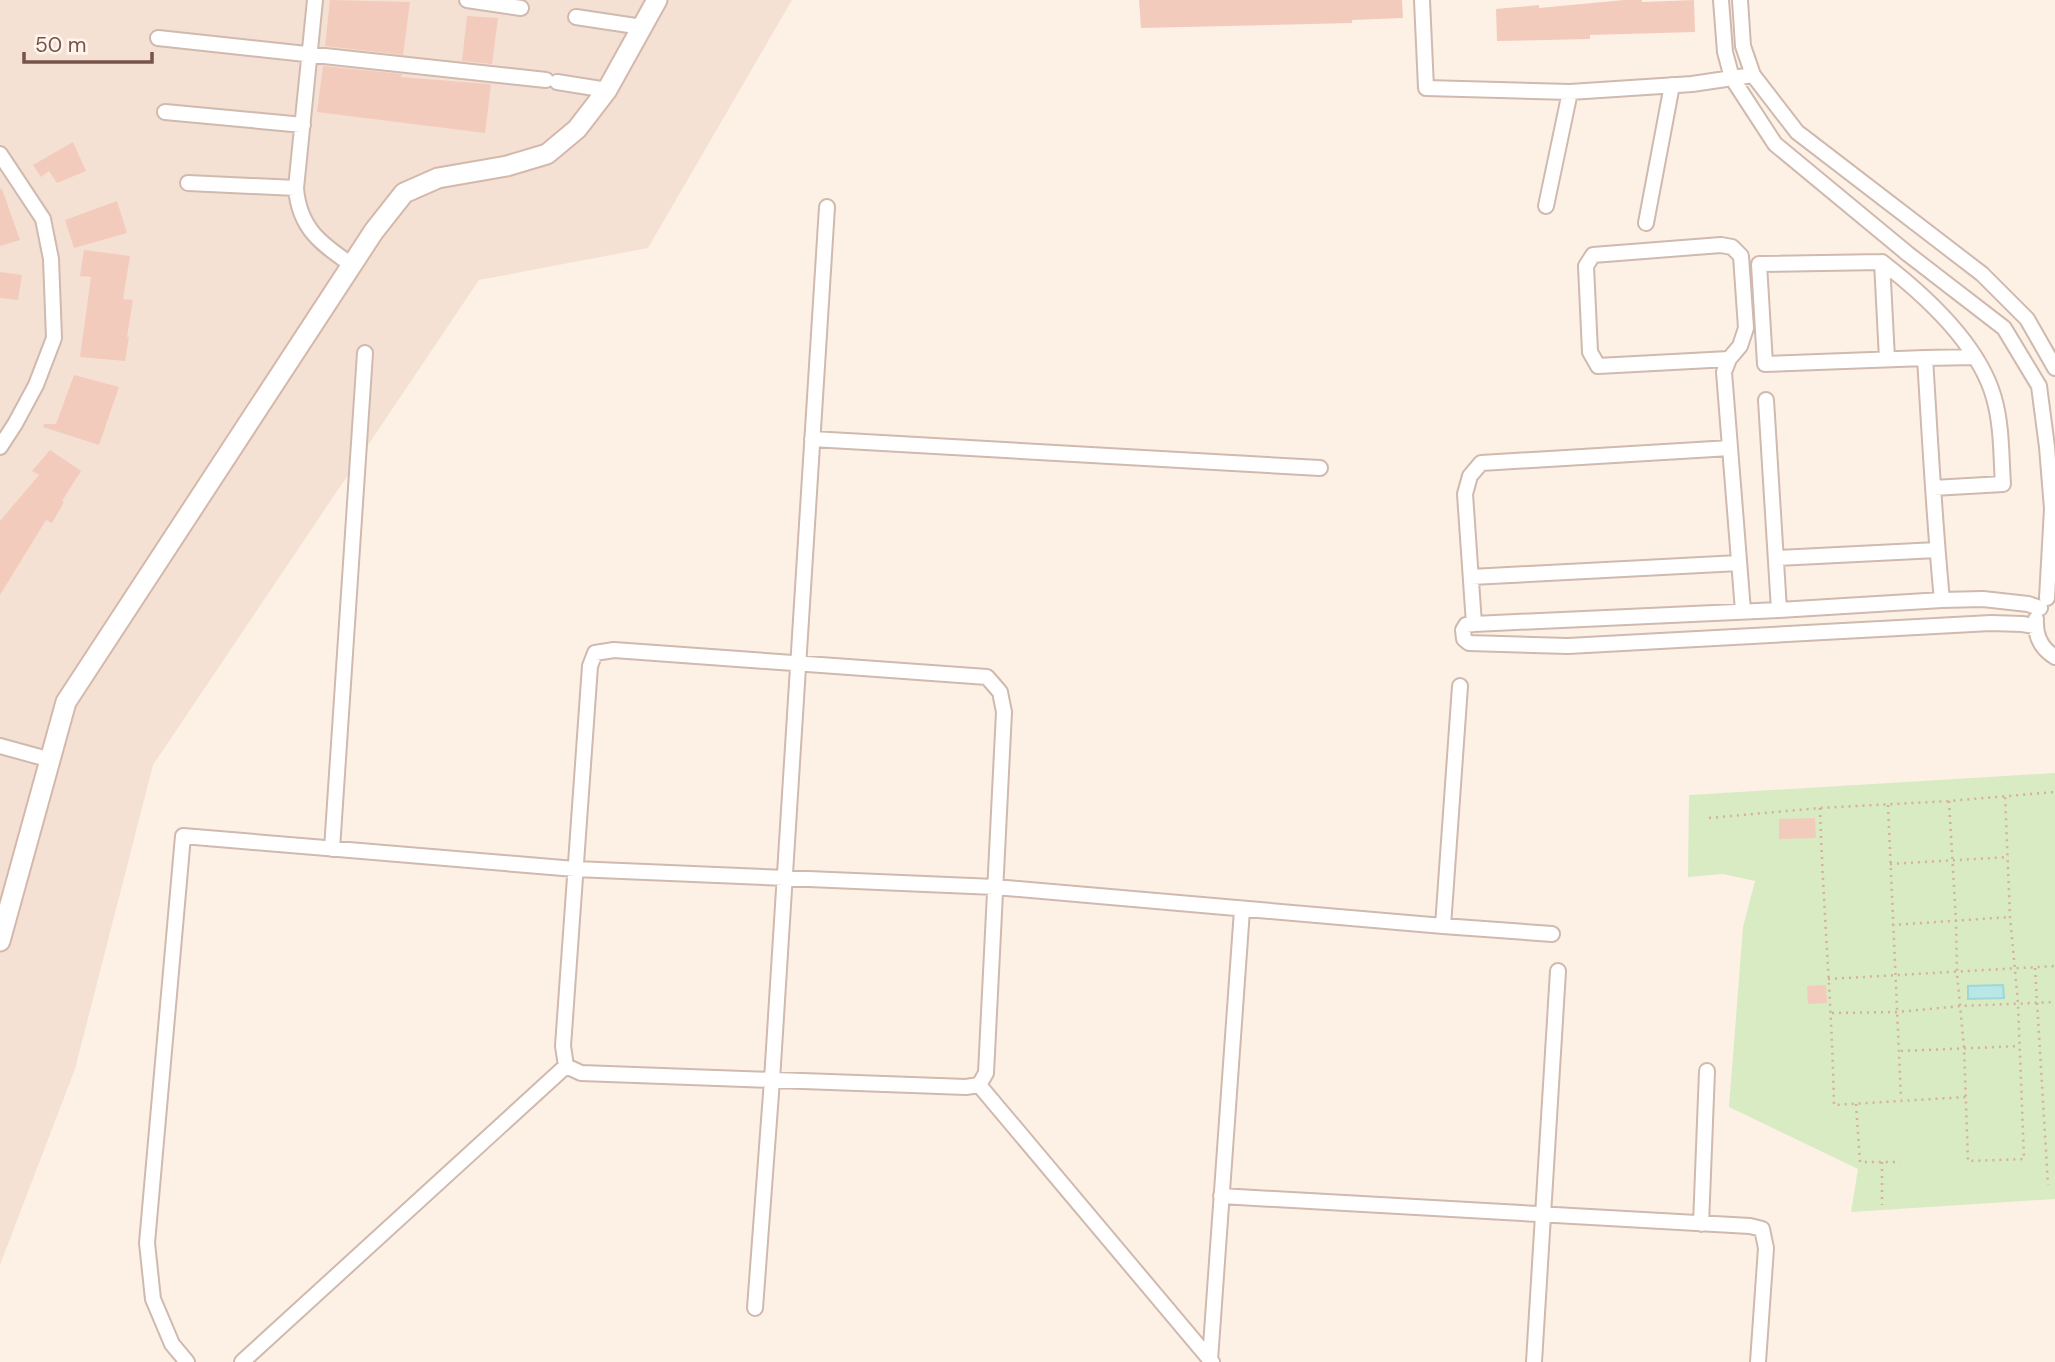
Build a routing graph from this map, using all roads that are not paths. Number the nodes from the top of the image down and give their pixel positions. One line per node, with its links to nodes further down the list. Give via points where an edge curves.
1 (315, 0): 11 (street)
2 (467, 0): 7 (street)
3 (657, 0): 9 (street)
4 (1422, 0): 16 (street, via 1426,88)
5 (1721, 0): 13 (street)
6 (1740, 0): 12 (street, via 1743,46)
7 (521, 8)
8 (576, 17): 9 (street)
9 (642, 27): 15 (street)
10 (158, 38): 11 (street)
11 (310, 55): 15 (street); 18 (street)
12 (1753, 75): 13 (street); 32 (street, via 1797,132 1982,274 2027,319)
13 (1732, 78): 14 (street); 44 (street, via 1775,144 2004,328 2039,386 2052,509)
14 (1672, 85): 16 (street); 24 (street)
15 (607, 90): 26 (street, via 577,130 547,154 438,178 404,193)
16 (1570, 92): 22 (street)
17 (165, 112): 18 (street)
18 (303, 125): 21 (street)
19 (0, 154): 35 (street, via 43,219 51,259 54,338 36,384)
20 (188, 183): 21 (street)
21 (296, 188): 26 (street, via 298,208 308,227)
22 (1546, 206)
23 (827, 207): 34 (street)
24 (1646, 223)
25 (1882, 262): 28 (street, via 1931,304); 31 (street); 31 (street, via 1759,264 1765,364)
26 (352, 265): 54 (street, via 66,702)
27 (365, 353): 55 (street)
28 (1975, 356): 29 (street); 38 (street, via 1994,399 2003,484)
29 (1925, 358): 31 (street); 38 (street)
30 (1729, 359): 30 (street, via 1746,328 1741,256 1732,247 1593,255 1586,266 1590,352 1598,366); 36 (street, via 1724,372)
31 (1887, 359)
32 (2055, 368)
33 (1766, 400): 40 (street)
34 (812, 439): 37 (street); 51 (street)
35 (0, 447)
36 (1730, 448): 41 (street); 42 (street, via 1481,463 1470,476 1465,494)
37 (1320, 468)
38 (1933, 488): 39 (street)
39 (1937, 550): 40 (street); 43 (street)
40 (1776, 558): 45 (street)
41 (1740, 563): 42 (street); 46 (street)
42 (1471, 577): 47 (street)
43 (1942, 600): 44 (street); 45 (street)
44 (2047, 600): 48 (street)
45 (1780, 610): 46 (street)
46 (1751, 611): 47 (street); 49 (street)
47 (1474, 624): 49 (street, via 1466,625 1464,639 1486,645 1568,646)
48 (2035, 626): 49 (street, via 1991,623); 50 (street, via 2042,646)
49 (1759, 636)
50 (2055, 657)
51 (798, 663): 56 (street, via 614,650 594,653); 57 (street); 58 (street, via 987,677 1000,692 1004,712)
52 (1460, 686): 60 (street)
53 (0, 746): 54 (street)
54 (51, 760): 62 (street)
55 (332, 849): 56 (street); 73 (street, via 183,836 147,1243 153,1299 172,1345)
56 (575, 869): 57 (street); 64 (street, via 562,1046)
57 (784, 879): 58 (street); 66 (street)
58 (995, 887): 59 (street); 67 (street, via 986,1073)
59 (1242, 910): 60 (street); 68 (street)
60 (1443, 926): 61 (street)
61 (1552, 934)
62 (0, 941)
63 (1558, 971): 69 (street)
64 (566, 1066): 66 (street, via 581,1073); 74 (street)
65 (1707, 1071): 70 (street)
66 (772, 1080): 67 (street); 71 (street)
67 (979, 1085): 72 (street)
68 (1222, 1196): 69 (street); 72 (street)
69 (1543, 1215): 70 (street); 75 (street)
70 (1701, 1224): 76 (street, via 1762,1229 1766,1248)
71 (755, 1308)
72 (1211, 1361)
73 (187, 1362)
74 (242, 1362)
75 (1534, 1362)
76 (1758, 1362)

